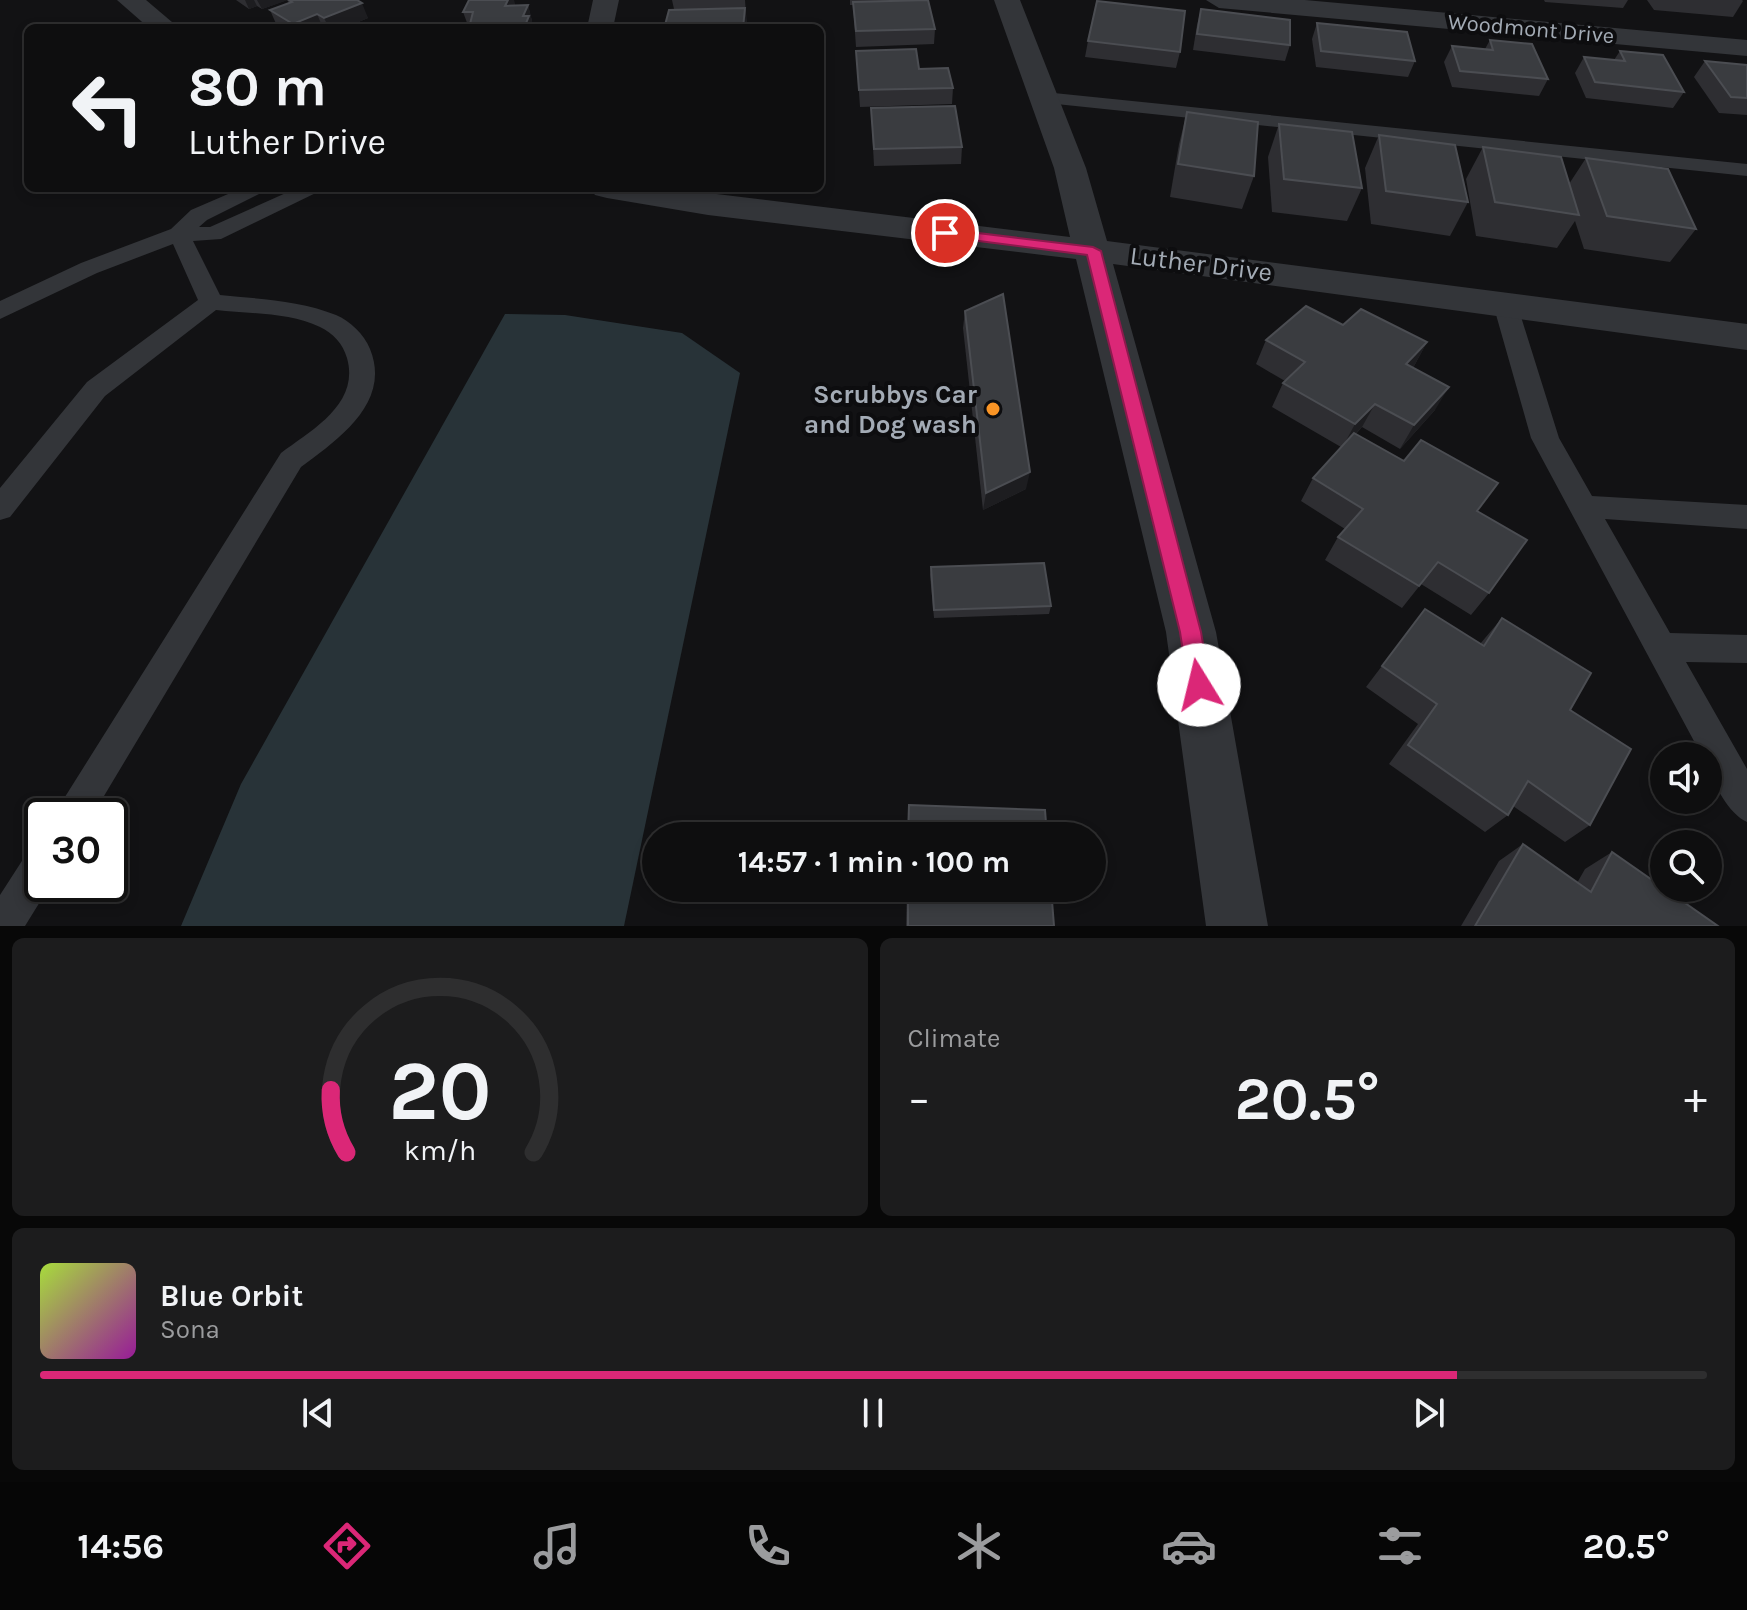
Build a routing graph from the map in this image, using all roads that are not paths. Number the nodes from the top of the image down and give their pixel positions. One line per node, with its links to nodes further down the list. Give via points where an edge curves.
1 (130, 0): 5 (street)
2 (606, 0): 6 (street)
3 (1007, 0): 8 (street)
4 (1219, 0): 7 (street, Woodmont Drive)
5 (161, 24)
6 (601, 24)
7 (1747, 48)
8 (1044, 98): 9 (lane); 14 (street)
9 (1747, 170)
10 (251, 192): 13 (lane, via 199,215)
11 (306, 192): 13 (lane, via 213,234)
12 (631, 192): 14 (street, Luther Drive)
13 (179, 234): 15 (lane); 17 (lane, via 89,268)
14 (1093, 251): 16 (street, Luther Drive); 28 (street, via 1191,632)
15 (211, 302): 20 (lane, via 96,389); 24 (lane, via 311,314 334,324 354,337 362,376 353,404 333,430 291,460)
16 (1505, 304): 18 (street, Luther Drive); 19 (lane, via 1545,438)
17 (0, 311)
18 (1747, 337)
19 (1583, 507): 21 (lane); 22 (lane)
20 (0, 509)
21 (1747, 517)
22 (1660, 647): 23 (lane); 25 (lane)
23 (1747, 649)
24 (82, 798)
25 (1747, 804)
26 (24, 892): 27 (lane)
27 (3, 926)
28 (1237, 926)

